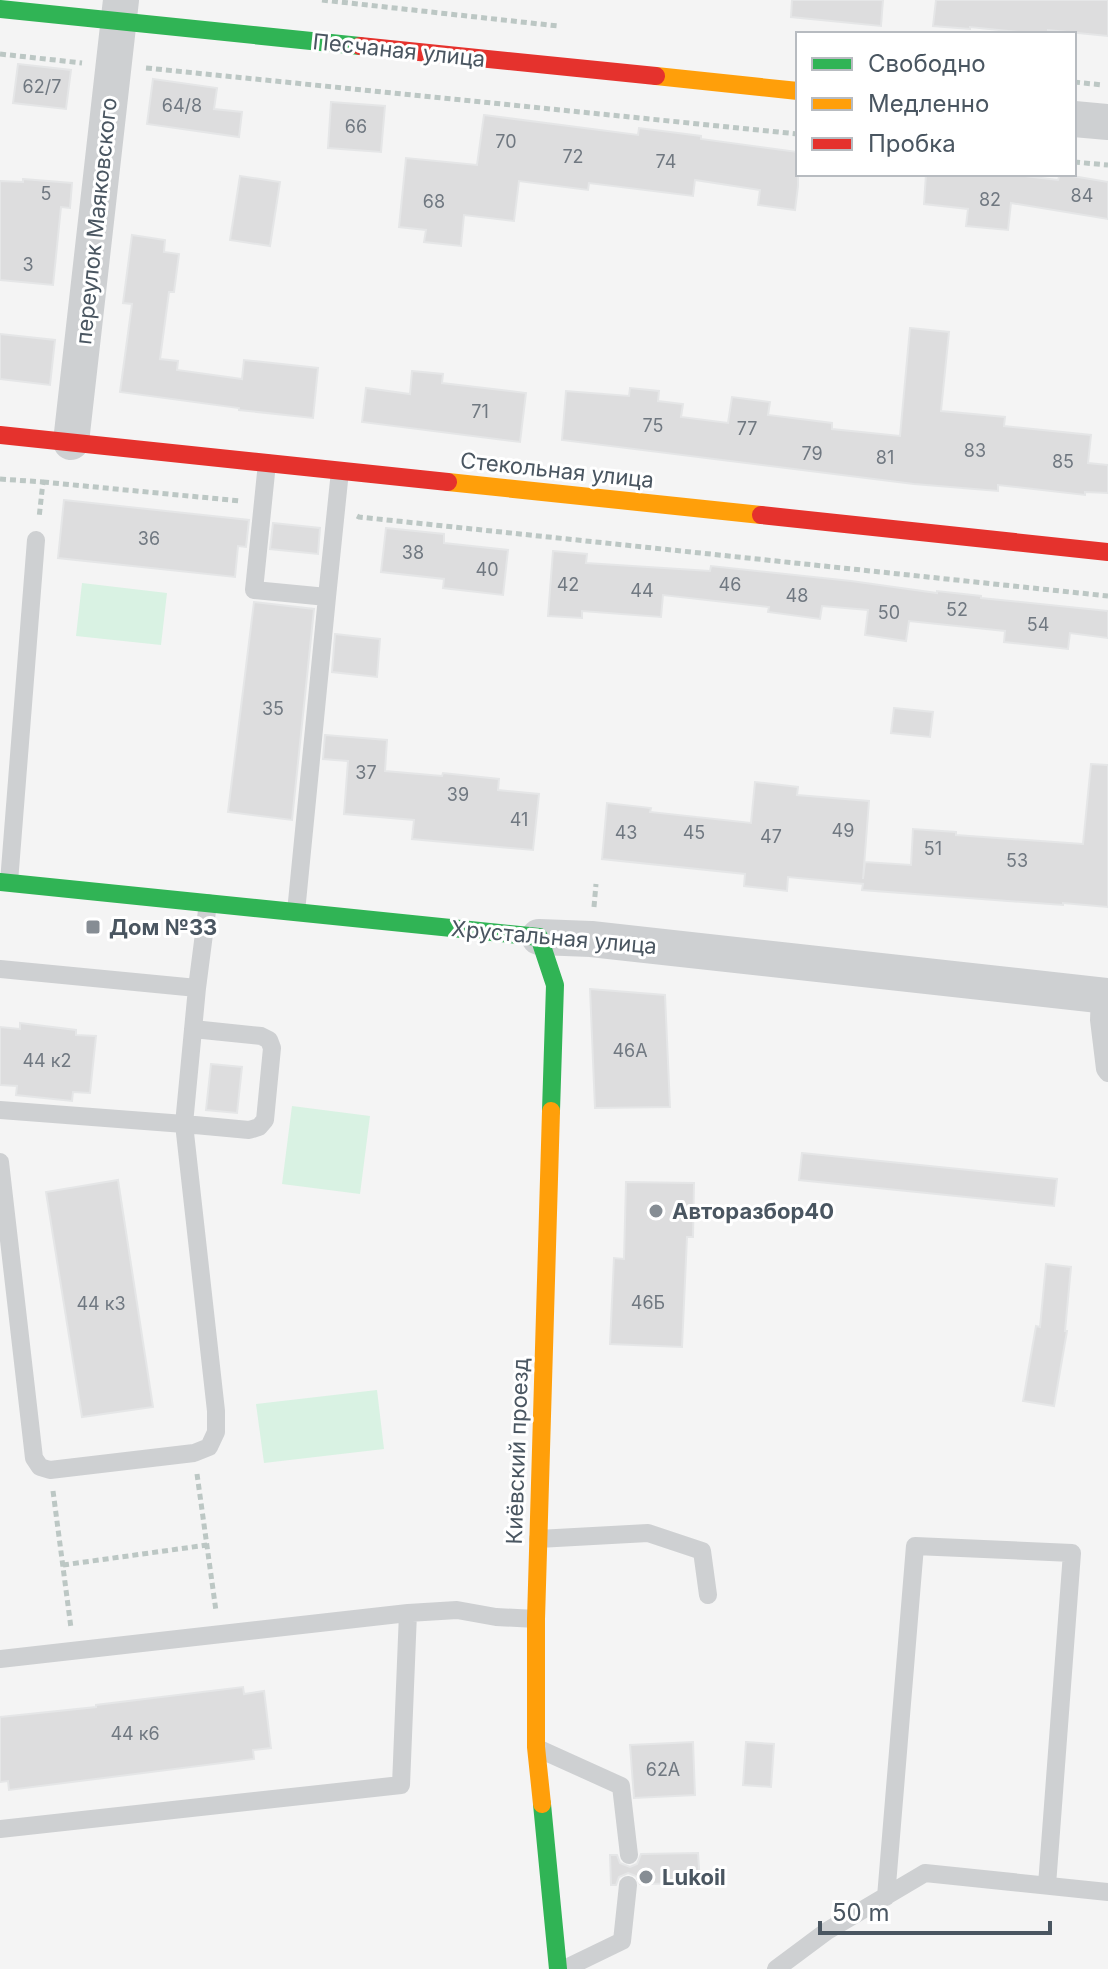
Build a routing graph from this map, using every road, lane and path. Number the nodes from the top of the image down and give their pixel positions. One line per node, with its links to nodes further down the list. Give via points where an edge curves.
1 (0, 9): 2 (street, Песчаная улица)
2 (120, 10): 5 (street, переулок Маяковского); 8 (street, Песчаная улица)
3 (0, 54): 4 (path)
4 (33, 57)
5 (114, 64): 11 (path); 15 (street, переулок Маяковского)
6 (1076, 82): 7 (path)
7 (1108, 86)
8 (796, 91)
9 (1076, 119): 10 (street)
10 (1108, 122)
11 (796, 134)
12 (1076, 162): 13 (path)
13 (1108, 165)
14 (0, 435): 15 (street, Стекольная улица)
15 (71, 442): 16 (street, Стекольная улица)
16 (267, 463): 17 (street, Стекольная улица); 21 (lane)
17 (340, 471): 20 (lane); 23 (street, Стекольная улица)
18 (0, 479): 19 (path)
19 (43, 482): 21 (path); 22 (path)
20 (337, 500): 24 (path, via 359,517); 25 (lane)
21 (263, 503): 25 (lane, via 254,590)
22 (36, 540): 26 (lane)
23 (1108, 552)
24 (1108, 596)
25 (327, 597): 28 (lane)
26 (4, 882): 27 (street, Хрустальная улица)
27 (208, 903): 28 (street, Хрустальная улица); 31 (lane)
28 (296, 912): 29 (street, Хрустальная улица)
29 (539, 937): 32 (street, Хрустальная улица); 40 (street, Киёвский проезд, via 555,985)
30 (0, 969): 31 (lane)
31 (197, 988): 33 (lane)
32 (1104, 995): 34 (lane, via 1099,1020)
33 (193, 1029): 36 (lane); 36 (lane, via 261,1036 272,1048 265,1120 259,1127)
34 (1108, 1073)
35 (0, 1110): 36 (lane)
36 (184, 1124): 38 (lane, via 216,1411 216,1432 209,1447)
37 (0, 1162): 39 (lane, via 34,1458)
38 (194, 1453): 39 (lane); 41 (path)
39 (50, 1470): 42 (path)
40 (538, 1539): 43 (lane, via 648,1533 702,1551); 45 (street, Киёвский проезд)
41 (207, 1545): 42 (path); 46 (path)
42 (63, 1565): 47 (path)
43 (708, 1595)
44 (408, 1613): 45 (lane, via 457,1610); 46 (lane); 50 (lane, via 401,1785)
45 (536, 1619): 49 (street, Киёвский проезд)
46 (219, 1634): 47 (lane)
47 (74, 1650): 48 (lane)
48 (0, 1659)
49 (536, 1747): 51 (lane, via 621,1786); 56 (street, Киёвский проезд)
50 (0, 1829)
51 (629, 1855)
52 (628, 1885): 56 (lane, via 622,1941)
53 (1047, 1885): 54 (lane); 55 (lane, via 925,1873); 55 (lane, via 1072,1553 915,1546)
54 (1108, 1892)
55 (886, 1897): 57 (lane)
56 (561, 1969)
57 (776, 1969)

